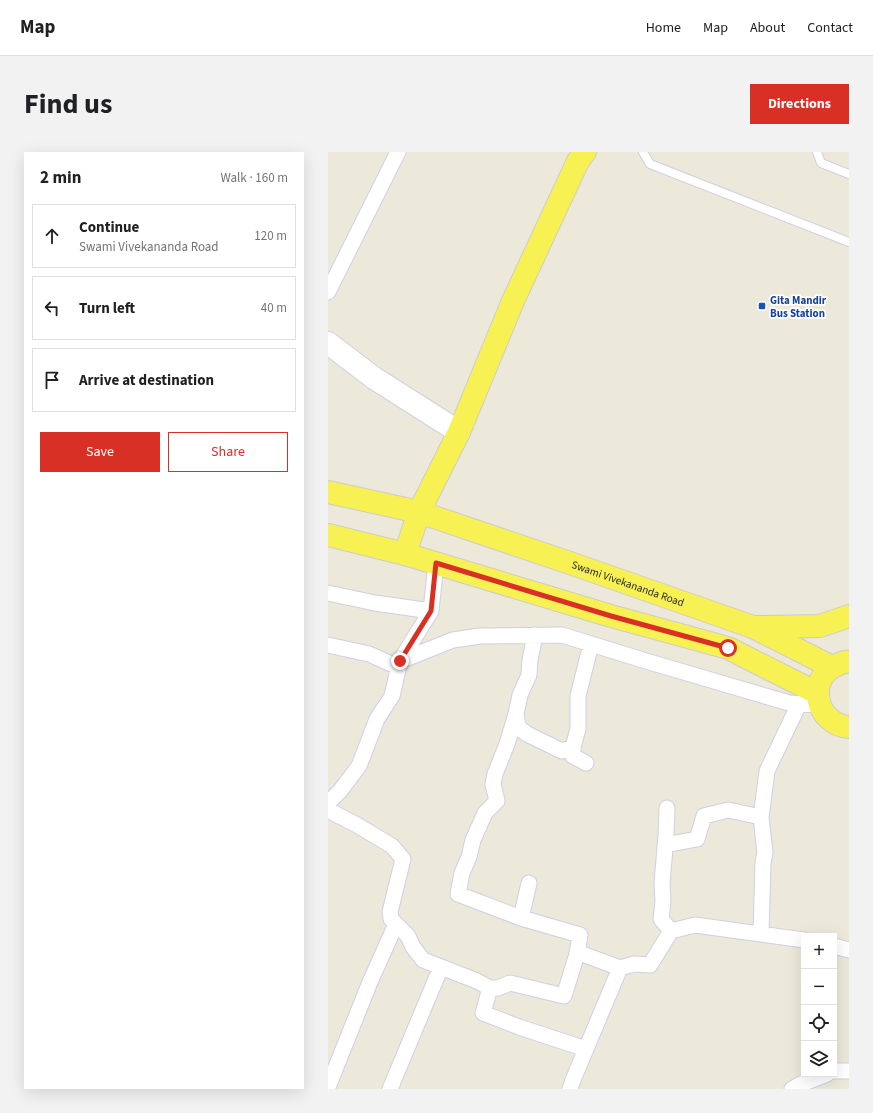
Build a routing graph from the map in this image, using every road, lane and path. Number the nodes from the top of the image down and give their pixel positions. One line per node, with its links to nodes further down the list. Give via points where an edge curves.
1 (398, 152): 7 (street)
2 (585, 152): 9 (main road, via 578,161 513,301)
3 (643, 152): 6 (lane, via 650,164)
4 (817, 152): 5 (lane, via 821,164)
5 (849, 174)
6 (849, 242)
7 (328, 292)
8 (328, 343): 9 (street, via 374,378)
9 (459, 432): 11 (main road)
10 (328, 492): 11 (main road, Swami Vivekananda Road)
11 (419, 512): 13 (main road); 18 (main road, Swami Vivekananda Road)
12 (328, 535): 13 (main road)
13 (405, 554): 14 (main road)
14 (436, 563): 16 (street); 24 (main road, via 728,648)
15 (328, 593): 16 (street)
16 (431, 611): 23 (street)
17 (849, 616): 18 (main road, via 820,626)
18 (753, 627): 22 (main road, Swami Vivekananda Road)
19 (535, 635): 20 (street, via 562,635); 23 (street, via 480,636 453,640); 25 (street, via 529,675 520,695)
20 (591, 644): 24 (street, via 789,703); 27 (street, via 578,696 578,729)
21 (328, 645): 23 (street)
22 (844, 661): 24 (main road, via 822,677)
23 (399, 664): 29 (street, via 392,696 377,719 359,766)
24 (812, 701): 26 (main road, via 834,723); 32 (street, via 767,771)
25 (516, 714): 27 (street, via 518,727 527,734 562,751); 35 (street, via 494,779 497,801 485,813 473,840 454,898)
26 (849, 727)
27 (573, 747): 28 (street, via 573,756)
28 (586, 763)
29 (328, 804)
30 (667, 808): 33 (street)
31 (328, 810): 36 (street, via 392,846 403,859 390,912 391,919)
32 (761, 817): 33 (street, via 728,810 704,816 697,839); 38 (street, via 765,852)
33 (665, 845): 37 (street, via 661,919)
34 (529, 883): 35 (street)
35 (521, 918): 42 (street, via 580,935)
36 (396, 924): 43 (street, via 408,936 423,960); 50 (street)
37 (671, 930): 38 (street, via 695,925); 44 (street, via 650,965 634,964)
38 (761, 934): 39 (street)
39 (801, 940)
40 (837, 947): 41 (street)
41 (849, 950)
42 (577, 952): 44 (street); 45 (street, via 564,996 510,983)
43 (441, 967): 45 (street); 51 (street)
44 (620, 968): 46 (street)
45 (490, 988): 46 (street, via 483,1013)
46 (586, 1049): 52 (street)
47 (837, 1071): 48 (street)
48 (849, 1071)
49 (819, 1077): 53 (street)
50 (328, 1087)
51 (390, 1089)
52 (570, 1089)
53 (792, 1089)

